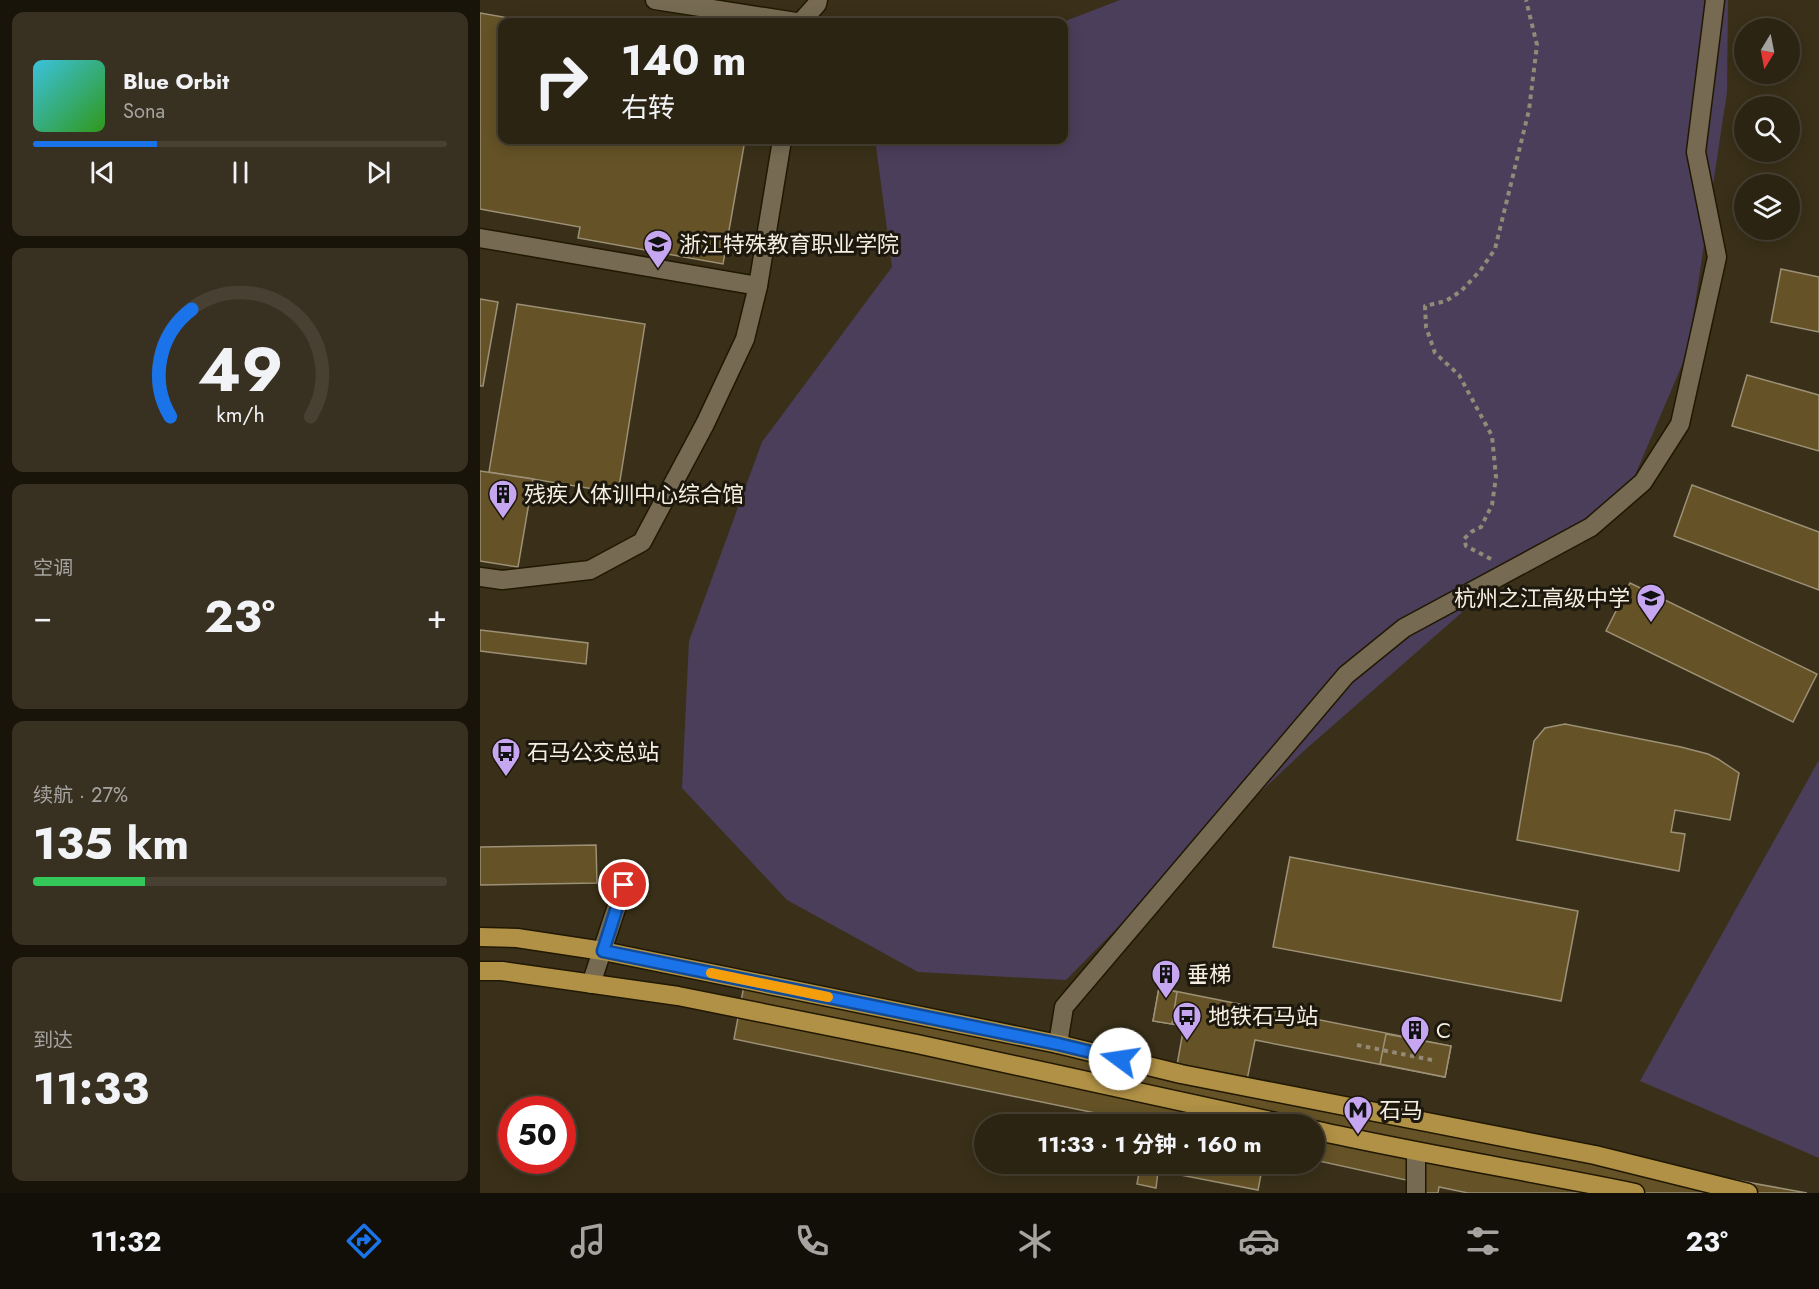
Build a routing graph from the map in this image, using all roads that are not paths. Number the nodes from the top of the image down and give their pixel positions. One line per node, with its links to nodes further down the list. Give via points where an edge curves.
1 (655, 0): 4 (street)
2 (818, 0): 5 (street)
3 (1715, 0): 15 (street, via 1696,152 1717,257 1680,424 1643,482 1591,527 1404,628 1346,675 1065,1007)
4 (770, 18)
5 (804, 18)
6 (781, 144): 8 (street)
7 (480, 238): 8 (street)
8 (758, 286): 9 (street, via 746,339 642,542 590,570 502,580)
9 (480, 577)
10 (624, 885): 12 (street)
11 (480, 937): 12 (main road, via 517,938)
12 (603, 951): 14 (street); 15 (main road)
13 (480, 971): 14 (main road)
14 (591, 984): 16 (main road, via 678,996)
15 (1058, 1044): 21 (main road, via 1181,1074 1595,1155)
16 (1238, 1114)
17 (1325, 1133): 18 (main road)
18 (1416, 1153): 19 (street); 20 (main road)
19 (1416, 1193)
20 (1635, 1193)
21 (1748, 1193)

